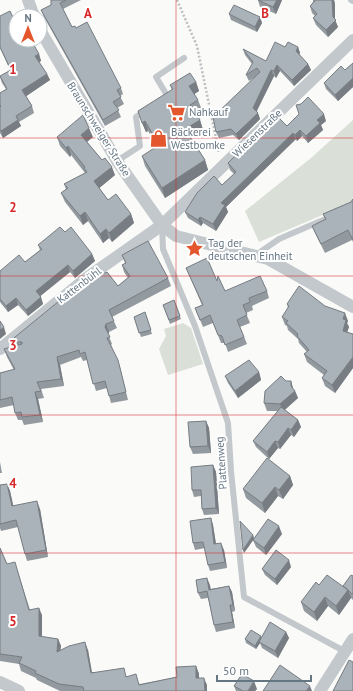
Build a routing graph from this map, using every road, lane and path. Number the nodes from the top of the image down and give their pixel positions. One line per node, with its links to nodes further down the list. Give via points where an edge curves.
1 (177, 0): 8 (path, via 197,46)
2 (353, 40): 8 (street, Wiesenstraße)
3 (48, 44): 7 (street, Braunschweiger Straße)
4 (184, 58): 5 (lane, via 156,77 168,97)
5 (162, 101)
6 (149, 109): 7 (lane, via 136,117 140,146)
7 (117, 161): 10 (street, Braunschweiger Straße)
8 (222, 166): 10 (street, Wiesenstraße)
9 (340, 213): 11 (lane, via 280,239)
10 (162, 225): 11 (street, Braunschweiger Straße, via 176,236); 13 (street, Kattenbühl, via 88,277); 15 (lane, Plattenweg, via 163,250 195,326 228,423 244,597)
11 (256, 255): 12 (street, Braunschweiger Straße, via 281,265)
12 (353, 308)
13 (0, 349)
14 (353, 639): 15 (street)
15 (344, 651): 18 (street)
16 (0, 682): 17 (street)
17 (19, 691)
18 (320, 691)

